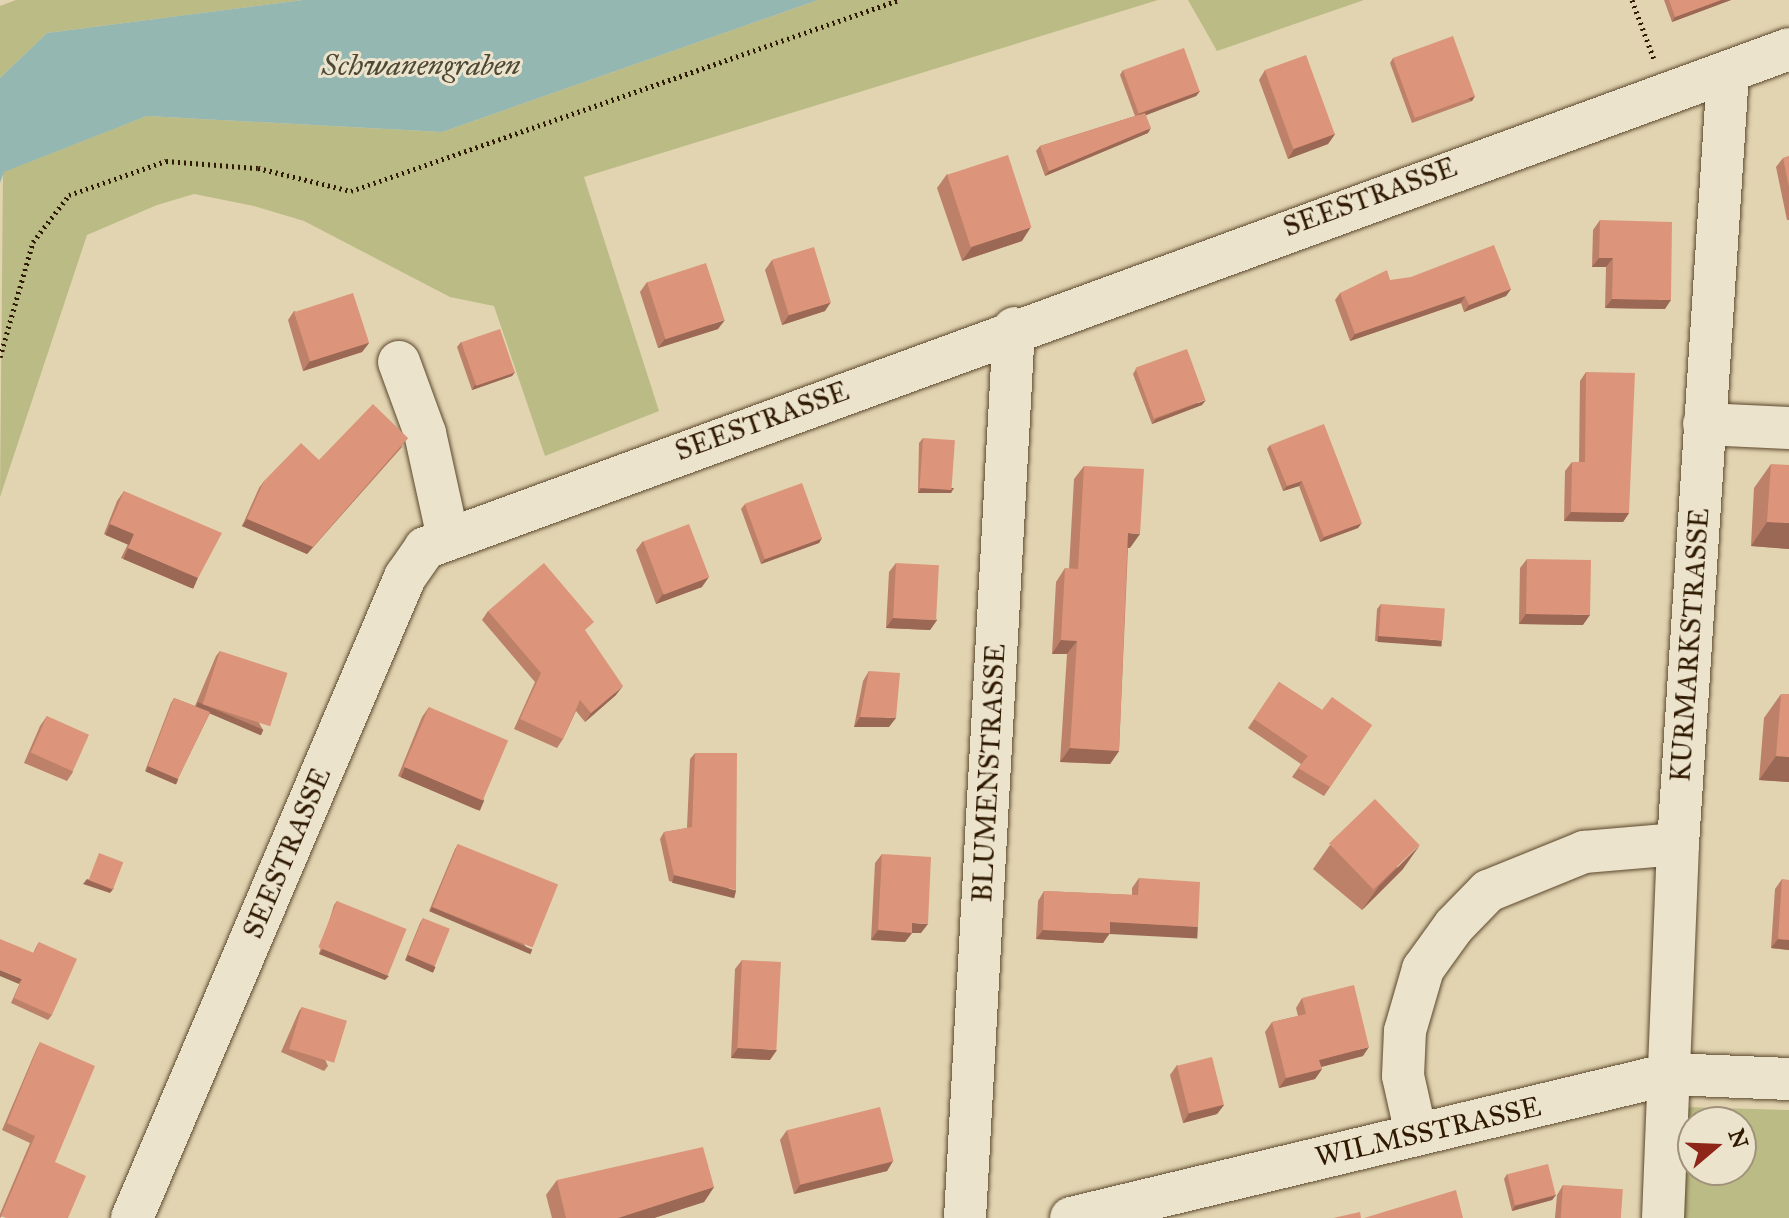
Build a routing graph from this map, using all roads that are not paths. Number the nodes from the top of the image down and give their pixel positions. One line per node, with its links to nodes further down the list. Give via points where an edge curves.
1 (1789, 49): 2 (street, SEESTRASSE)
2 (1728, 72): 3 (street, SEESTRASSE); 5 (street, KURMARKSTRASSE)
3 (1014, 328): 7 (street, SEESTRASSE); 13 (street, BLUMENSTRASSE)
4 (399, 362): 7 (street, via 425,433)
5 (1704, 424): 6 (street); 8 (street, KURMARKSTRASSE)
6 (1789, 428)
7 (448, 538): 12 (street, SEESTRASSE, via 425,548 405,577)
8 (1678, 844): 9 (street, KURMARKSTRASSE); 11 (street, via 1584,852 1488,891 1454,926 1423,969 1405,1031 1403,1076)
9 (1670, 1074): 10 (street, WILMSSTRASSE); 11 (street, WILMSSTRASSE); 15 (street, KURMARKSTRASSE)
10 (1789, 1079)
11 (1416, 1134): 14 (street, WILMSSTRASSE)
12 (132, 1218)
13 (965, 1218)
14 (1071, 1218)
15 (1663, 1218)

